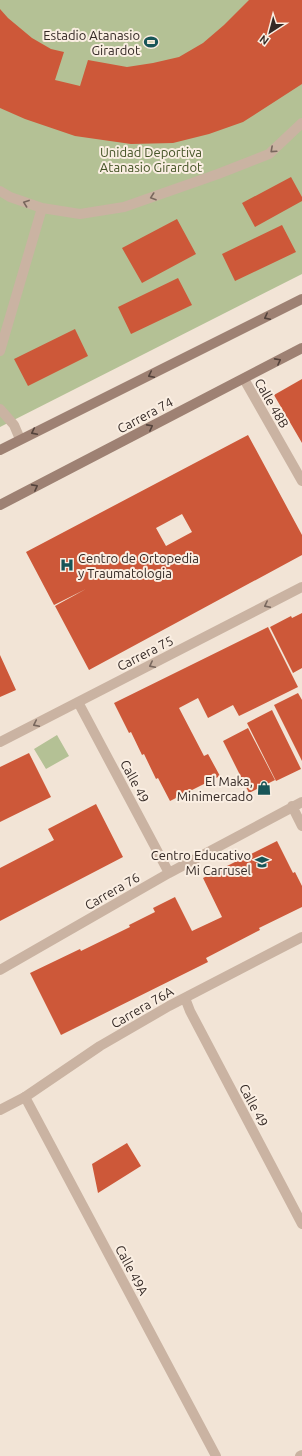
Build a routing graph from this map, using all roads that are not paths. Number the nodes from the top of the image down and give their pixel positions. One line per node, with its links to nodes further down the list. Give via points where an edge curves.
1 (302, 123): 3 (street, one-way to 3, via 269,154 124,207 80,214)
2 (0, 191): 3 (street, one-way to 2)
3 (42, 208): 6 (street)
4 (302, 299): 9 (main road, one-way to 9)
5 (302, 348): 7 (main road, Carrera 74, one-way to 5)
6 (0, 351)
7 (244, 379): 11 (street, Calle 48B); 12 (main road, Carrera 74, one-way to 7)
8 (0, 409): 9 (street, via 14,425)
9 (20, 439): 10 (main road)
10 (0, 450)
11 (302, 481)
12 (0, 506)
13 (302, 587): 14 (street, Carrera 75, one-way to 14)
14 (78, 702): 15 (street, Carrera 75, one-way to 15); 19 (street, Calle 49)
15 (0, 742)
16 (302, 802): 17 (street, Carrera 76)
17 (292, 806): 18 (street); 19 (street, Carrera 76)
18 (302, 826)
19 (169, 873): 21 (street, Carrera 76)
20 (302, 937): 22 (street, Carrera 76A)
21 (0, 970)
22 (185, 998): 23 (street, Carrera 76A, via 100,1046); 25 (street, Calle 49)
23 (25, 1097): 24 (street, Carrera 76A); 26 (street, Calle 49A)
24 (0, 1110)
25 (302, 1224)
26 (216, 1456)

